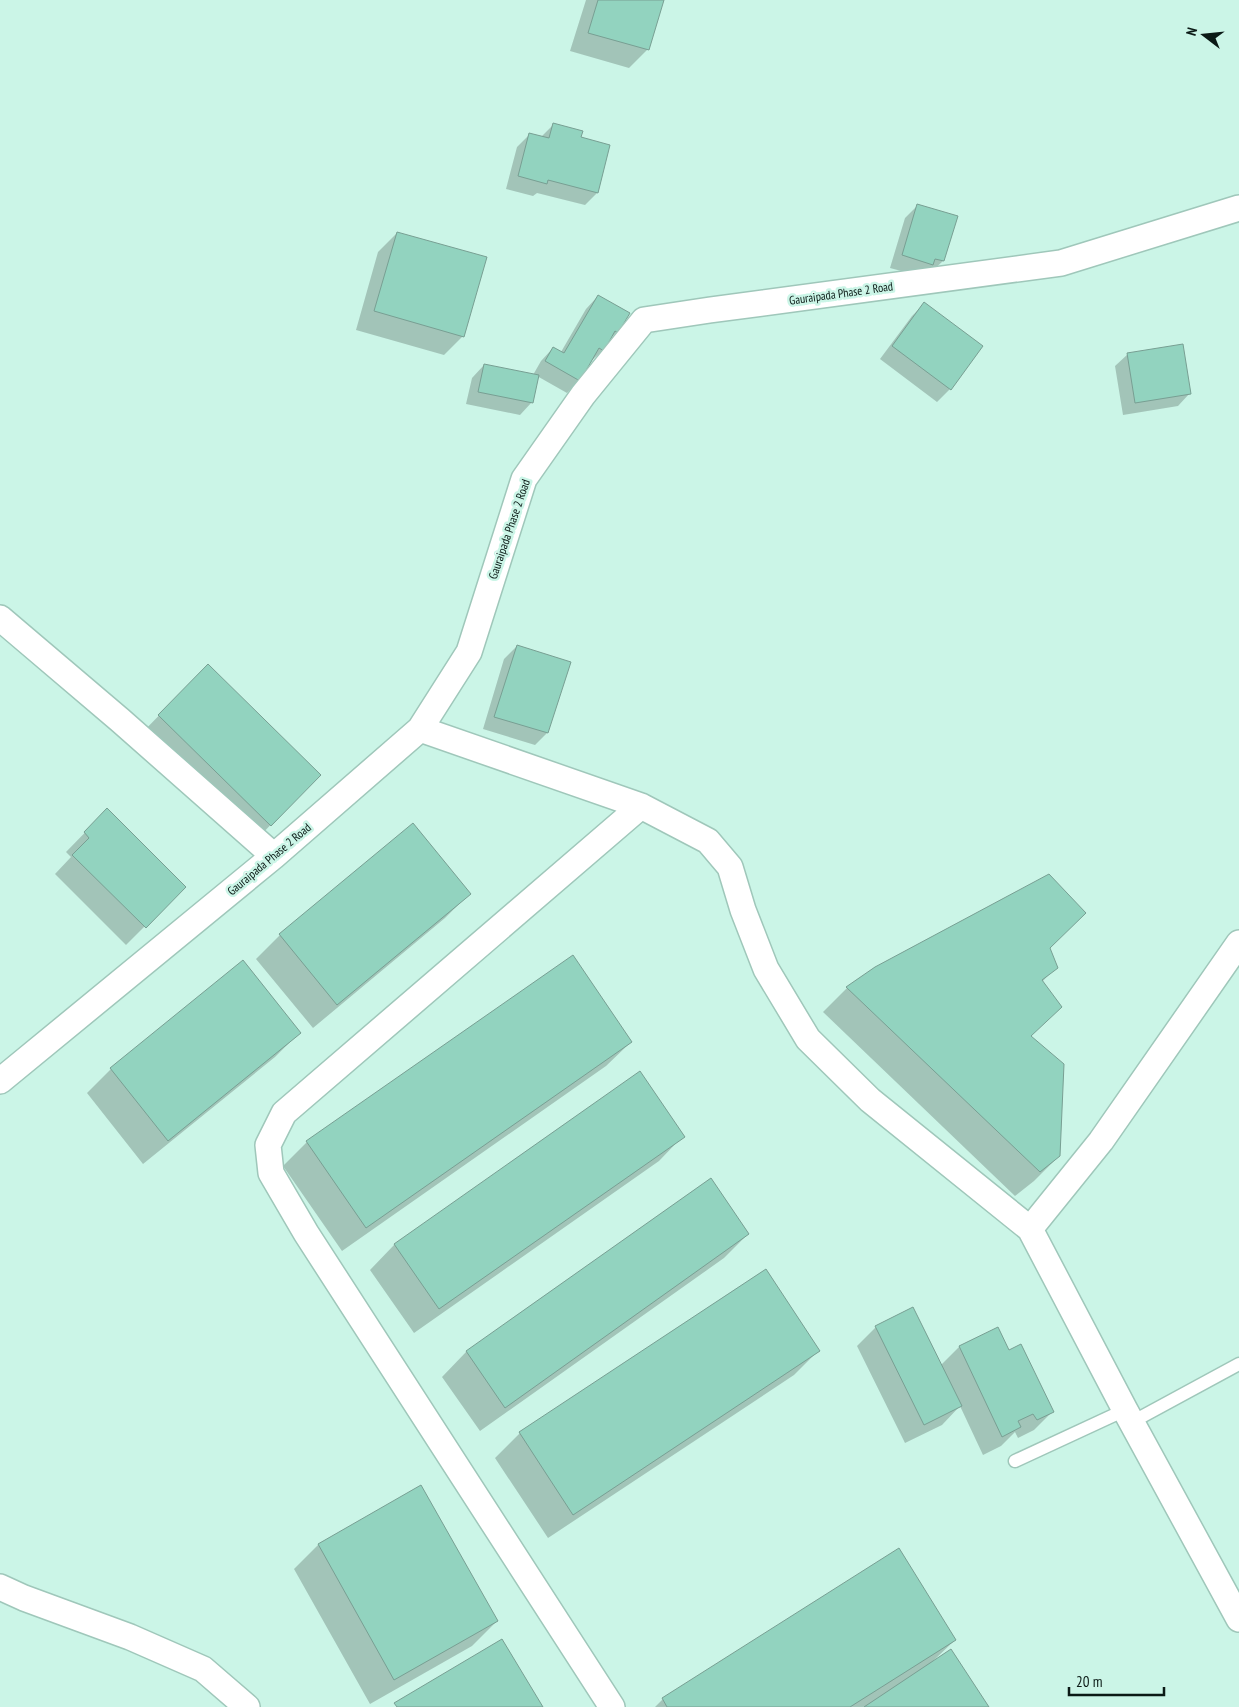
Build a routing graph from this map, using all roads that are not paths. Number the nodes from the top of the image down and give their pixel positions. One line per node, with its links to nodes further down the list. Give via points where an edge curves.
1 (1239, 208): 3 (street, Gauraipada Phase 2 Road, via 1061,263 644,320 583,396 524,479 469,652)
2 (0, 618): 5 (street)
3 (420, 729): 4 (street); 5 (street, Gauraipada Phase 2 Road)
4 (641, 806): 8 (street, via 708,841 730,867 766,969 808,1039 870,1100); 15 (street, via 284,1113 268,1145 271,1173 306,1233)
5 (274, 856): 7 (street, Gauraipada Phase 2 Road)
6 (1239, 943): 8 (street, via 1101,1141)
7 (0, 1081)
8 (1030, 1229): 10 (street)
9 (1239, 1364): 10 (lane)
10 (1129, 1416): 11 (lane); 13 (street)
11 (1015, 1461)
12 (0, 1587): 14 (street, via 130,1637 202,1669)
13 (1239, 1619)
14 (247, 1707)
15 (612, 1707)

